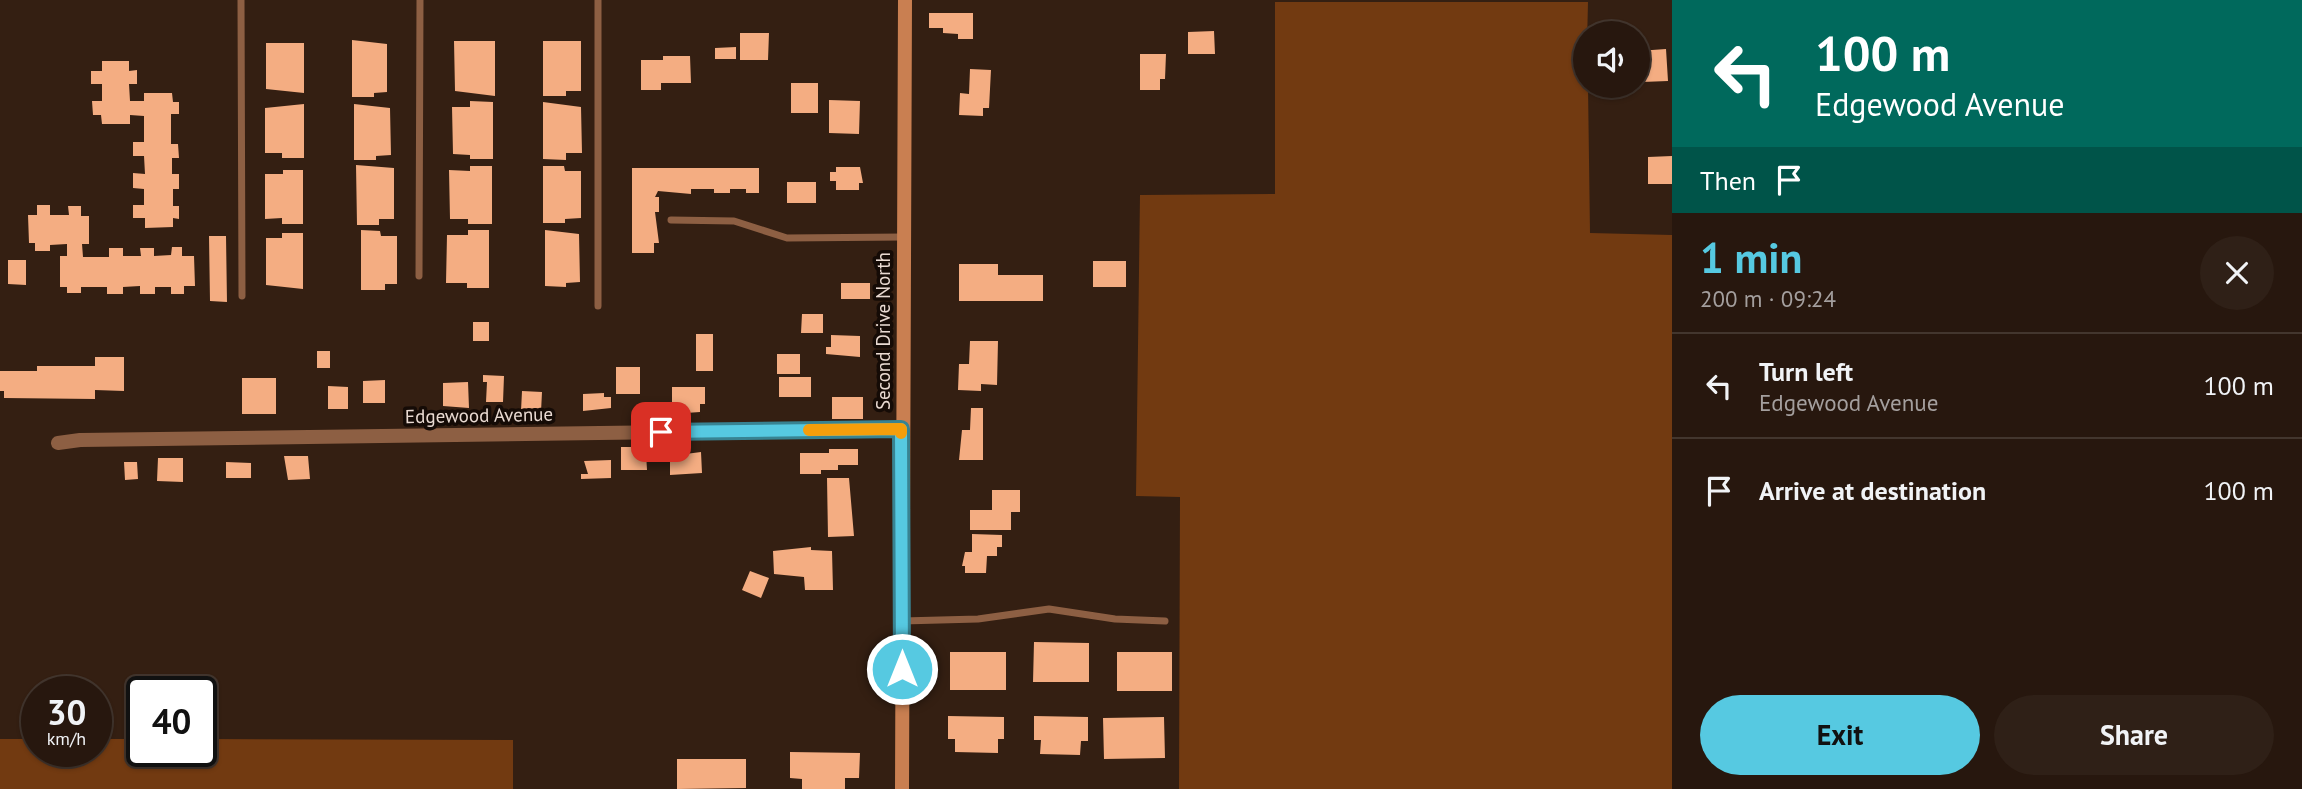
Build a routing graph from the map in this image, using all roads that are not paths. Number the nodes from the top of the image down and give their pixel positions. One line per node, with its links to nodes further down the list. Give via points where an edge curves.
1 (241, 0): 8 (lane)
2 (420, 0): 7 (lane)
3 (598, 0): 9 (lane)
4 (905, 0): 6 (street, Second Drive North)
5 (671, 220): 6 (lane, via 734,221 786,238)
6 (903, 237): 10 (street, Second Drive North)
7 (419, 276)
8 (242, 296)
9 (598, 306)
10 (901, 429): 11 (street, Edgewood Avenue); 12 (street, Second Drive North)
11 (58, 443)
12 (901, 621): 13 (lane, via 978,619 1049,609); 14 (street, Second Drive North)
13 (1165, 621)
14 (902, 789)

